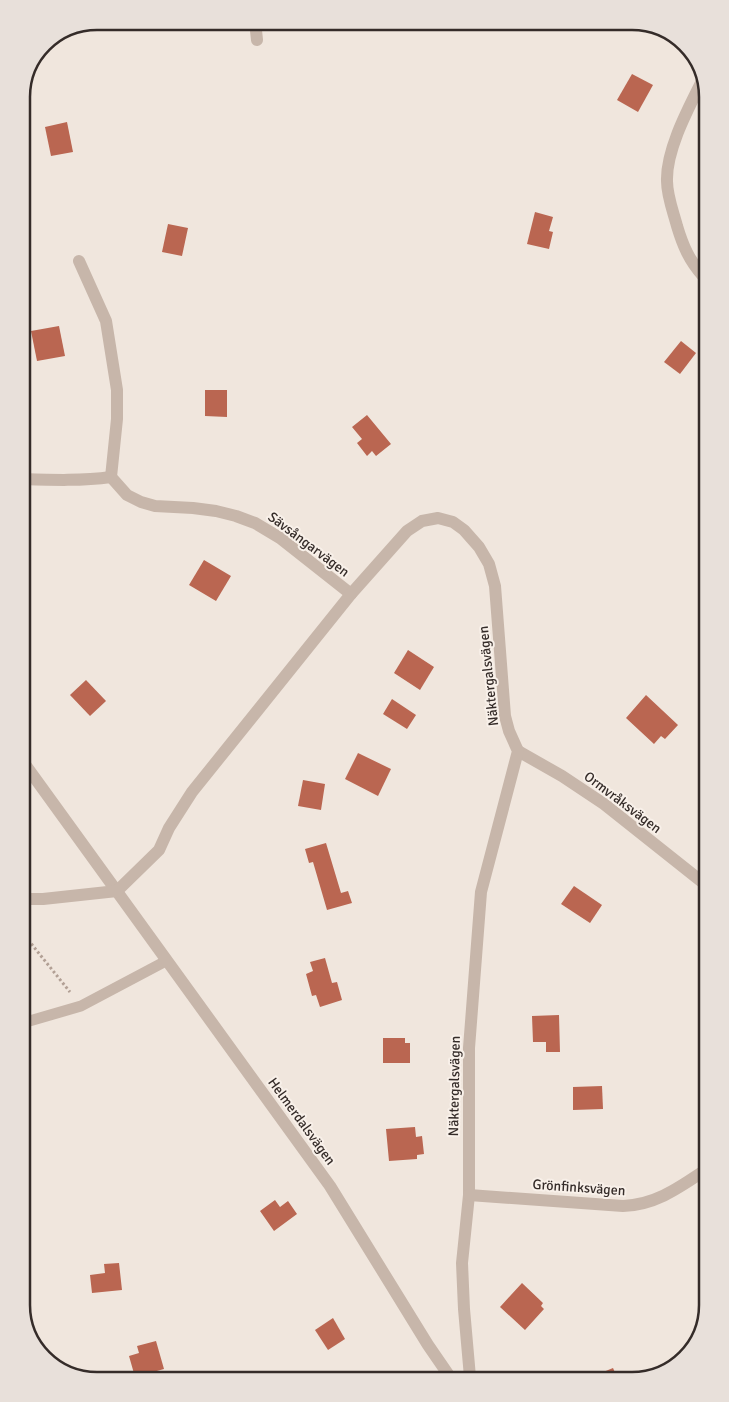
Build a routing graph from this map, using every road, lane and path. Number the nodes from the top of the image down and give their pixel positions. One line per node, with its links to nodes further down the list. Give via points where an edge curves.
1 (256, 30): 2 (street)
2 (257, 40)
3 (698, 89): 5 (street, via 667,165 666,183 680,235)
4 (79, 261): 6 (street, via 106,321 117,390)
5 (699, 271)
6 (111, 477): 7 (street); 8 (street, Sävsångarvägen, via 127,495 140,502 216,511 255,523 280,538)
7 (30, 479)
8 (351, 594): 9 (street, Näktergalsvägen, via 407,531 422,520 438,518 453,522 464,530 489,564 496,586 505,716); 12 (street, Näktergalsvägen, via 192,792 159,850)
9 (518, 751): 11 (street, Ormvråksvägen, via 604,804); 19 (street, Näktergalsvägen, via 481,892 469,1048)
10 (30, 771): 12 (street, Helmerdalsvägen)
11 (699, 879)
12 (118, 890): 13 (street); 15 (street, Helmerdalsvägen)
13 (30, 899)
14 (30, 942): 16 (path)
15 (166, 961): 16 (lane); 20 (street, Helmerdalsvägen, via 330,1186)
16 (81, 1006): 17 (lane)
17 (30, 1021)
18 (699, 1175): 19 (street, Grönfinksvägen, via 680,1188 636,1206)
19 (469, 1195): 21 (street, Näktergalsvägen, via 462,1264)
20 (447, 1372)
21 (470, 1372)

